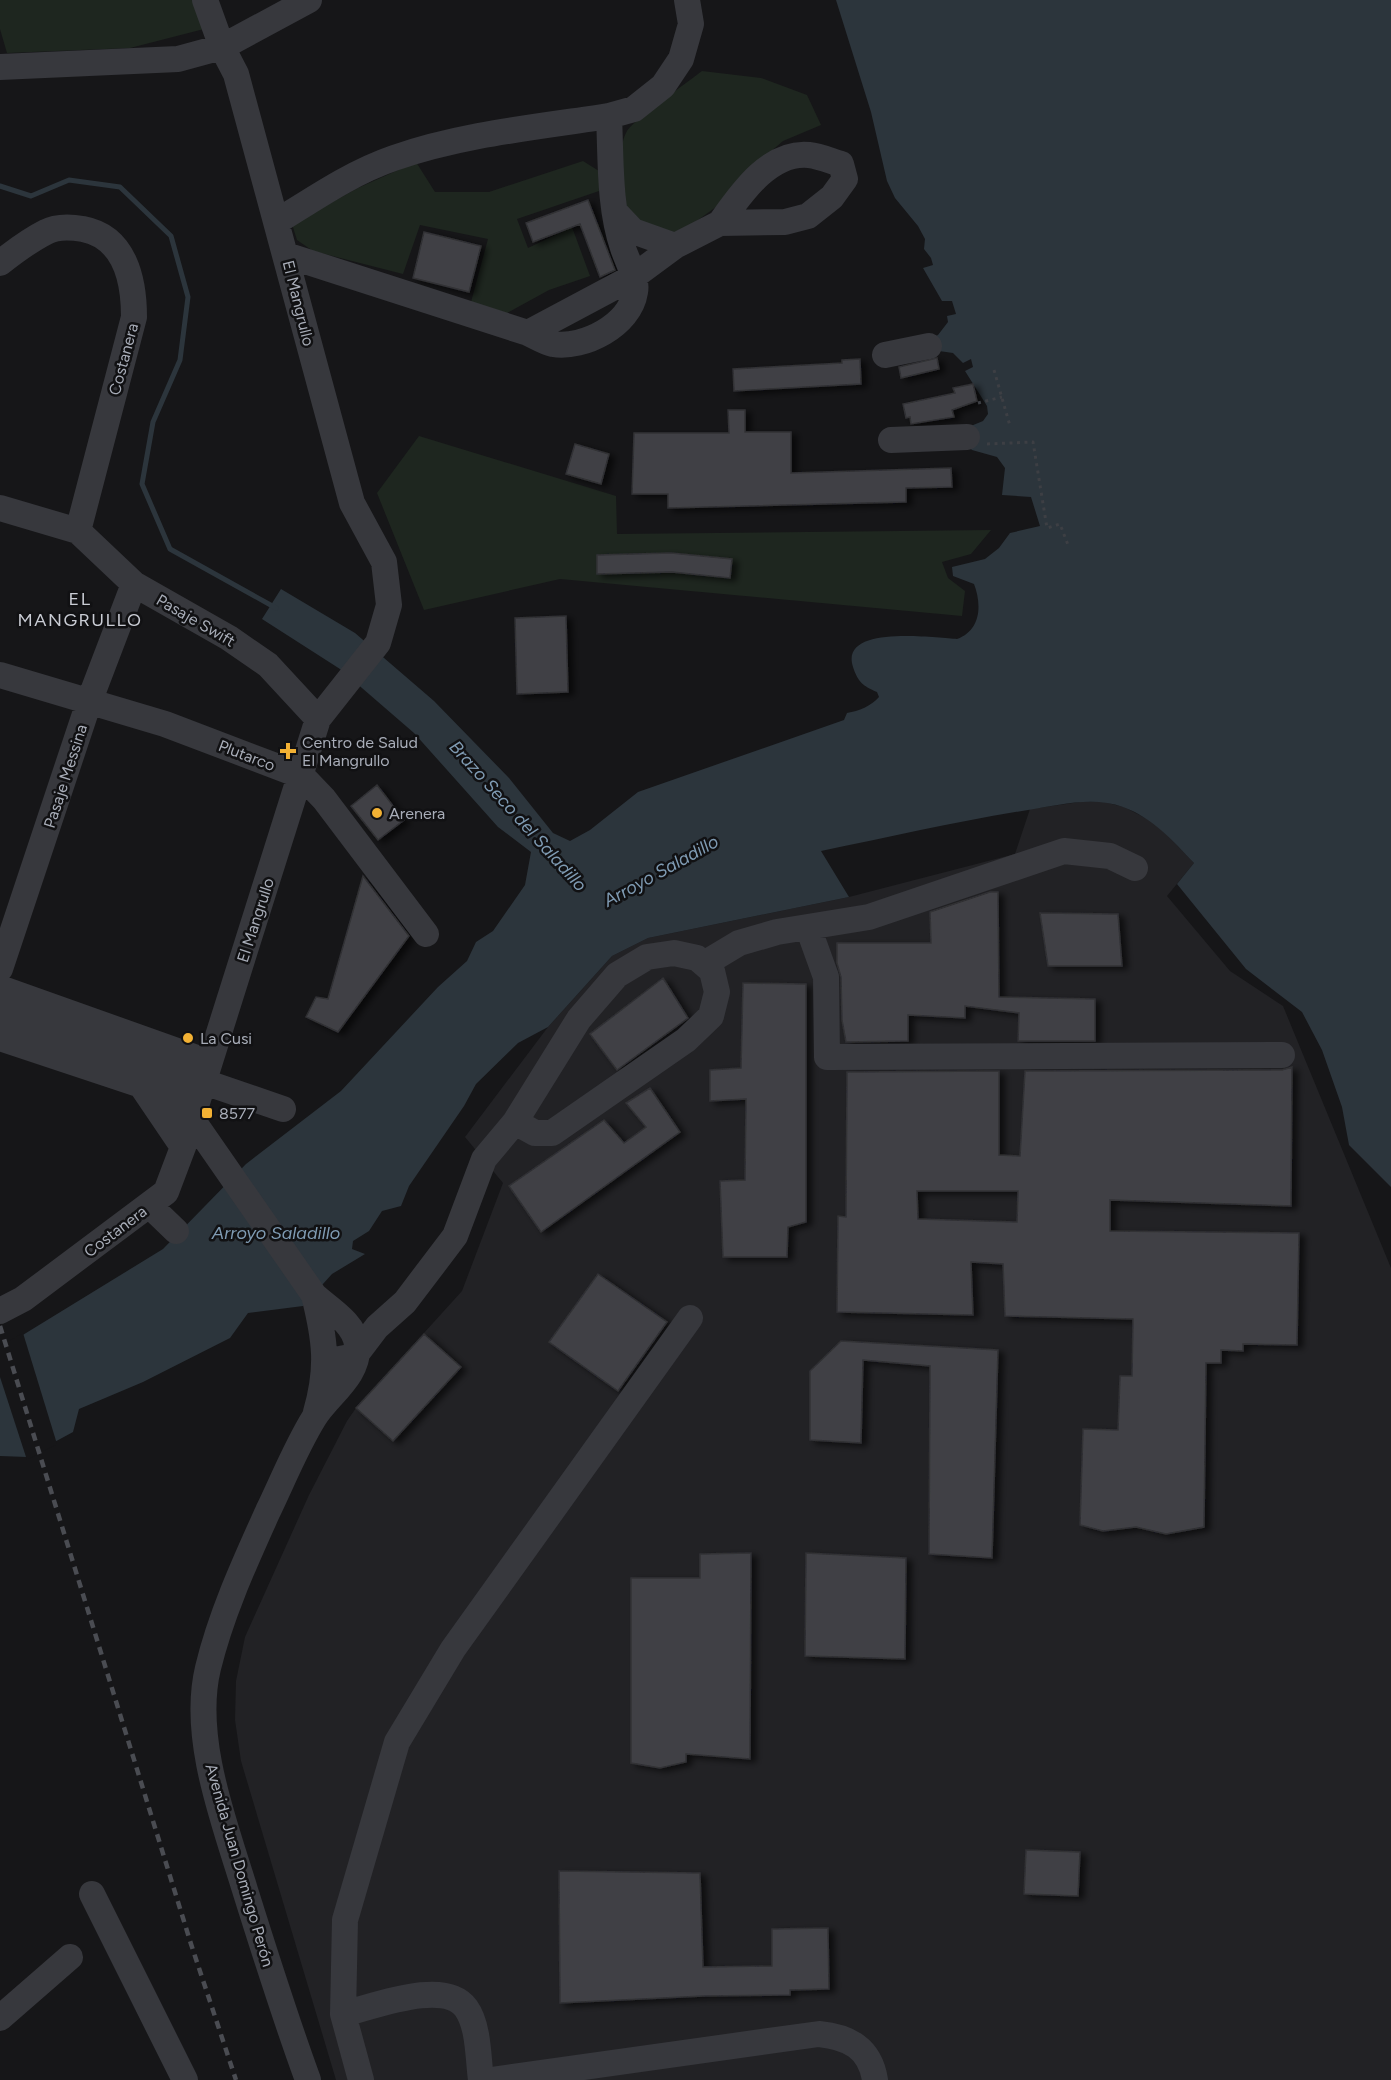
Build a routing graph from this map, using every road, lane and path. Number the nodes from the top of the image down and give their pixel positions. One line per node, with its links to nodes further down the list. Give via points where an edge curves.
1 (205, 0): 4 (street, El Mangrullo)
2 (309, 0): 4 (street)
3 (687, 0): 6 (street, via 691,24 681,58 663,86 634,109)
4 (222, 47): 5 (street, via 178,58); 8 (street, El Mangrullo, via 236,74)
5 (0, 67)
6 (609, 116): 7 (street); 8 (street, via 442,143 392,158 331,188)
7 (615, 212): 10 (street, via 633,231); 13 (street)
8 (278, 221): 11 (street, El Mangrullo)
9 (720, 223): 10 (street)
10 (675, 246): 13 (street)
11 (286, 255): 14 (street); 29 (street, El Mangrullo, via 352,502 384,562 389,605 378,643)
12 (0, 263): 24 (street, Costanera, via 48,231 70,227 95,232 112,243 127,265 134,292 134,317)
13 (633, 277): 14 (street); 14 (street, via 636,290 629,310 608,329 578,344 552,344)
14 (528, 333)
15 (929, 346): 16 (street)
16 (885, 355)
17 (994, 370): 18 (path)
18 (1002, 398): 19 (path); 20 (path)
19 (978, 403)
20 (1010, 426)
21 (891, 440): 22 (street)
22 (972, 441): 25 (path, via 1033,442 1047,528 1060,524)
23 (0, 508): 24 (street, Pasaje Swift)
24 (78, 531): 26 (street, Pasaje Swift)
25 (1068, 545)
26 (134, 584): 28 (street, Pasaje Messina); 29 (street, Pasaje Swift, via 268,664)
27 (0, 675): 28 (street, Plutarco)
28 (89, 702): 30 (street, Plutarco, via 165,724); 35 (street, Pasaje Messina)
29 (318, 719): 30 (street, El Mangrullo)
30 (302, 776): 33 (street, Plutarco, via 324,799); 41 (street, El Mangrullo)
31 (1135, 868): 32 (street, via 1110,856 1064,851 869,917)
32 (808, 927): 34 (street, via 739,943); 39 (street, via 826,977 827,1057)
33 (426, 934)
34 (704, 964): 44 (street, Avenida Juan Domingo Perón, via 697,958 674,953 647,957 616,975 579,1019); 44 (street, via 711,971 717,992 711,1016 686,1040 552,1133 535,1133)
35 (0, 969)
36 (0, 988): 41 (street)
37 (0, 1012): 40 (street)
38 (0, 1038): 45 (street, via 141,1085)
39 (1282, 1055)
40 (155, 1066): 41 (street); 43 (street)
41 (205, 1072): 42 (street); 43 (street, El Mangrullo)
42 (283, 1108)
43 (191, 1120): 45 (street, Costanera); 48 (street)
44 (515, 1122): 51 (street, Avenida Juan Domingo Perón, via 484,1159 455,1236 405,1302)
45 (183, 1147): 46 (street, Costanera, via 166,1192)
46 (149, 1204): 47 (street); 49 (street, Costanera, via 23,1299)
47 (176, 1231)
48 (314, 1295): 52 (street); 53 (street, Avenida Juan Domingo Perón)
49 (0, 1311)
50 (690, 1318): 58 (street, via 453,1649 397,1742 345,1920)
51 (377, 1327): 52 (street); 54 (street, Avenida Juan Domingo Perón)
52 (351, 1331): 53 (street, via 339,1333); 54 (street, via 357,1344)
53 (325, 1349): 54 (street, via 335,1360); 55 (street, Avenida Juan Domingo Perón, via 322,1392)
54 (355, 1356): 55 (street, Avenida Juan Domingo Perón, via 354,1366 344,1381)
55 (315, 1415): 61 (street, Avenida Juan Domingo Perón, via 237,1581 208,1670 205,1712 208,1757 223,1816 280,2004)
56 (92, 1894): 60 (street)
57 (70, 1957): 59 (street)
58 (343, 2014): 62 (street); 63 (street, via 429,1993 451,1996 466,2008)
59 (0, 2018)
60 (185, 2080)
61 (308, 2080)
62 (361, 2080)
63 (481, 2080)
64 (491, 2080): 65 (street, via 819,2034 840,2036 857,2045 873,2066)
65 (875, 2080)

